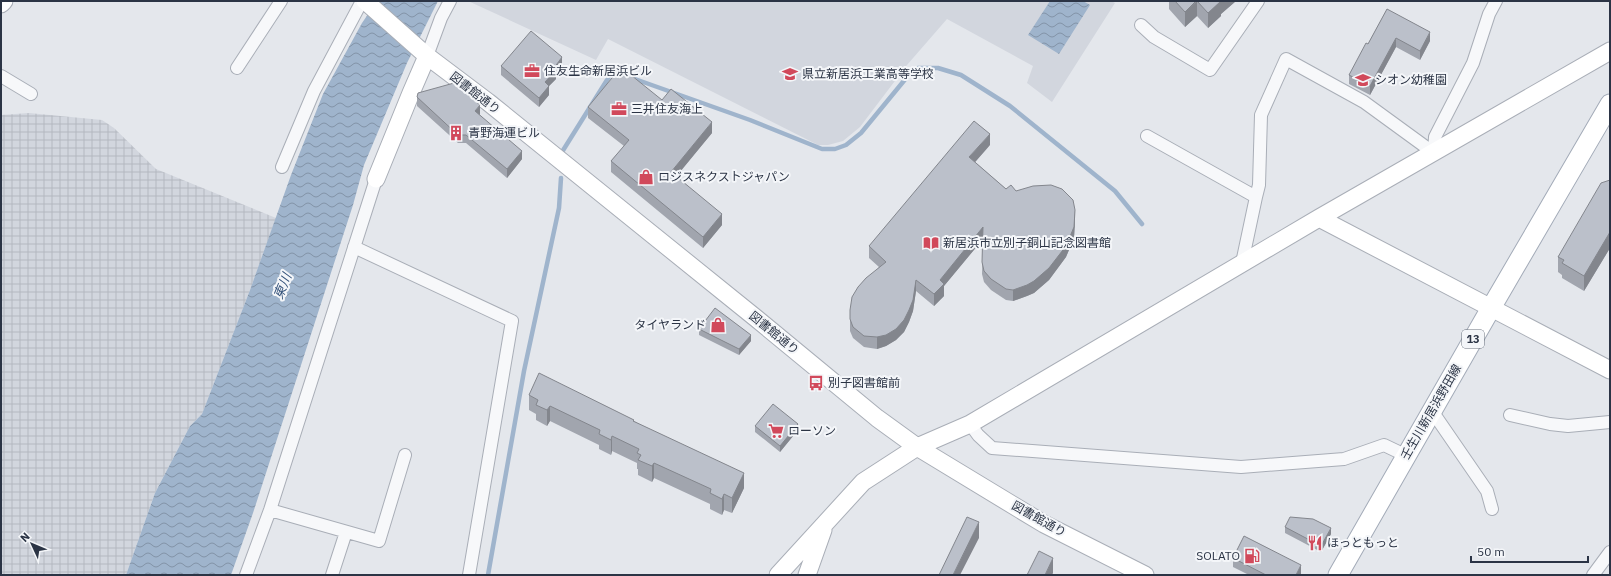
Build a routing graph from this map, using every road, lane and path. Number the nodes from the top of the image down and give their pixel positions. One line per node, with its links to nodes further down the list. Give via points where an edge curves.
1 (4, 1): 7 (street)
2 (281, 1): 11 (street)
3 (363, 1): 10 (street, 図書館通り); 17 (street, via 314,91)
4 (450, 1): 10 (street)
5 (1258, 1): 8 (street, via 1210,70 1154,37)
6 (1496, 1): 16 (street, via 1489,14 1473,63 1435,137)
7 (1, 4)
8 (1141, 25)
9 (1610, 51): 16 (street)
10 (427, 56): 18 (street); 29 (street, 図書館通り, via 488,102 877,418)
11 (237, 68)
12 (1, 76): 13 (street)
13 (31, 94)
14 (1610, 104): 23 (main road, 壬生川新居浜野田線 / 13)
15 (1147, 136): 19 (street)
16 (1434, 153): 19 (street, via 1364,102 1286,59 1261,115 1259,185); 20 (street)
17 (282, 167)
18 (376, 179): 21 (street)
19 (1256, 197): 22 (street)
20 (1319, 218): 22 (street); 23 (street)
21 (354, 247): 33 (street); 39 (street, via 512,321)
22 (1242, 263): 28 (street)
23 (1491, 308): 24 (street); 25 (main road, 壬生川新居浜野田線 / 13)
24 (1610, 370)
25 (1432, 411): 31 (main road, 壬生川新居浜野田線 / 13); 32 (street, via 1487,491)
26 (1510, 415): 27 (street, via 1568,426)
27 (1610, 422)
28 (970, 424): 29 (street); 31 (street, via 992,448 1157,462 1240,467 1344,460 1384,445)
29 (917, 447): 34 (street, via 863,482); 42 (street, 図書館通り, via 1044,524)
30 (405, 455): 35 (street, via 379,541)
31 (1406, 456): 43 (main road, 壬生川新居浜野田線 / 13)
32 (1492, 509)
33 (270, 510): 35 (street); 37 (street)
34 (825, 523): 40 (street); 41 (street)
35 (346, 532): 38 (street)
36 (1610, 552): 44 (street)
37 (246, 575)
38 (332, 575)
39 (469, 575)
40 (778, 575)
41 (807, 575)
42 (1145, 575)
43 (1338, 575)
44 (1593, 575)

